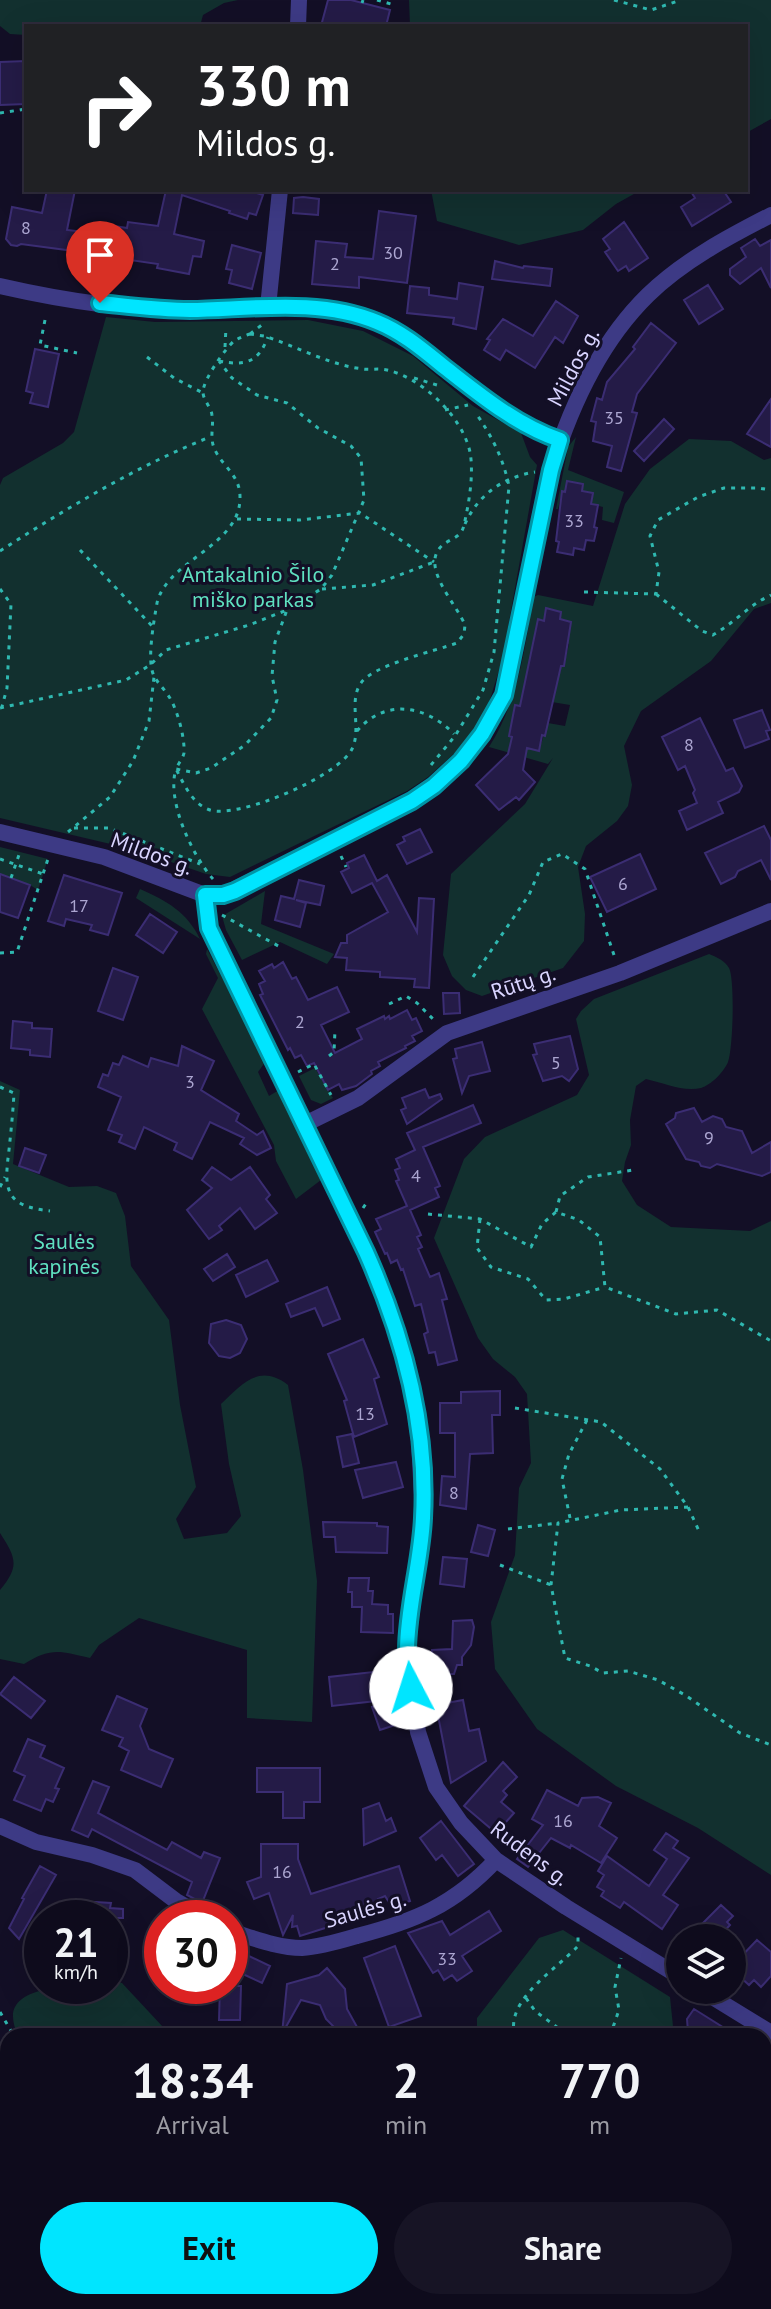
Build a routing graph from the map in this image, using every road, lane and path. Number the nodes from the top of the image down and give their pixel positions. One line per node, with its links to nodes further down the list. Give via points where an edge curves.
1 (299, 0): 6 (street)
2 (377, 0): 5 (path)
3 (614, 0): 4 (path, via 651,10)
4 (681, 0)
5 (391, 4)
6 (298, 24)
7 (24, 109): 8 (path)
8 (0, 113)
9 (280, 192): 12 (street)
10 (771, 215): 25 (street, Mildos g., via 704,253 641,303 605,349)
11 (0, 286): 13 (street, via 155,309)
12 (268, 307): 13 (street); 25 (street, via 329,310 379,322 411,340 488,401)
13 (235, 309): 16 (path, via 226,328)
14 (45, 320): 17 (path, via 40,345)
15 (268, 337): 16 (path, via 250,334); 19 (path, via 262,352 250,361); 20 (path, via 363,369 384,368)
16 (225, 349): 19 (path)
17 (77, 353)
18 (147, 357): 22 (path)
19 (219, 361): 22 (path); 29 (path, via 232,378 257,395 287,403 351,446 361,458)
20 (410, 377): 21 (path); 31 (path, via 437,397 470,451)
21 (450, 392)
22 (203, 393): 24 (path, via 212,415)
23 (460, 398): 27 (path, via 492,436)
24 (210, 437): 30 (path, via 240,492); 33 (path, via 59,513)
25 (560, 440): 26 (street, Mildos g.)
26 (551, 470): 27 (path); 48 (street, Mildos g., via 504,695)
27 (508, 480): 31 (path, via 483,495); 47 (path, via 494,652 483,690)
28 (771, 490): 38 (path, via 724,488 658,520 650,536 659,572)
29 (360, 513): 30 (path, via 300,520); 34 (path); 36 (path)
30 (235, 519): 41 (path, via 209,549 167,581)
31 (464, 529): 34 (path, via 438,549)
32 (80, 550): 41 (path)
33 (0, 551)
34 (434, 562): 36 (path, via 373,585); 46 (path, via 437,578 460,612 464,634 457,643 388,666 360,684)
35 (0, 589): 44 (path, via 11,604 7,688)
36 (321, 589): 40 (path)
37 (584, 592): 38 (path)
38 (656, 594): 39 (path, via 713,635)
39 (771, 595)
40 (287, 610): 42 (path, via 166,650); 50 (path, via 275,642 272,676 277,700 271,718 245,745 211,768 196,773)
41 (154, 628): 42 (path)
42 (150, 665): 43 (path); 44 (path, via 126,680)
43 (154, 677): 50 (path, via 170,698 180,726 184,755); 51 (path, via 149,721 133,761 110,797)
44 (1, 708): 45 (path)
45 (0, 714)
46 (356, 732): 47 (path, via 365,721 402,707 437,721); 50 (path, via 341,763 266,802 227,813 207,810 190,796)
47 (455, 736): 48 (path); 49 (path)
48 (461, 761): 60 (street, Mildos g., via 391,814 235,891 223,895)
49 (431, 765)
50 (176, 769): 56 (path, via 171,783 176,805)
51 (72, 829): 54 (path); 56 (path, via 109,828)
52 (0, 832): 53 (street, Mildos g.)
53 (25, 838): 54 (street, Mildos g.); 57 (path)
54 (53, 844): 58 (path); 60 (street, Mildos g.)
55 (0, 859): 57 (path)
56 (200, 864): 60 (path)
57 (16, 865): 58 (path); 59 (path)
58 (43, 874): 64 (path, via 17,952)
59 (11, 878)
60 (210, 889): 62 (street, Rudens g.)
61 (771, 911): 65 (street, Rūtų g.)
62 (209, 928): 63 (path, via 222,915); 71 (street, Rudens g.)
63 (282, 948)
64 (0, 953)
65 (620, 973): 66 (path, via 585,869 562,854 543,862 529,895); 69 (street, Rūtų g.)
66 (473, 977)
67 (389, 1004): 69 (path, via 406,996)
68 (335, 1030): 70 (path)
69 (447, 1033): 73 (street, Rūtų g.)
70 (329, 1056)
71 (282, 1077): 73 (path, via 314,1064); 74 (street, Rudens g.)
72 (0, 1087): 76 (path, via 14,1093)
73 (338, 1109): 74 (street, Rūtų g.)
74 (305, 1124): 95 (street, Rudens g., via 369,1257 411,1382 423,1517 407,1651 423,1752 449,1808)
75 (633, 1170): 79 (path, via 588,1177 560,1196)
76 (5, 1177): 77 (path); 78 (path, via 15,1200)
77 (0, 1187)
78 (50, 1211)
79 (556, 1212): 81 (path, via 542,1224 531,1247); 82 (path, via 579,1220 600,1237)
80 (428, 1214): 81 (path)
81 (480, 1219): 82 (path, via 477,1248 491,1267 528,1279 546,1300)
82 (605, 1287): 83 (path, via 676,1314 717,1310)
83 (771, 1341)
84 (515, 1408): 85 (path)
85 (587, 1420): 86 (path, via 601,1422 660,1469); 87 (path, via 562,1479)
86 (688, 1507): 87 (path); 90 (path)
87 (571, 1519): 88 (path)
88 (558, 1523): 89 (path); 92 (path)
89 (508, 1529)
90 (699, 1531)
91 (500, 1565): 92 (path)
92 (551, 1585): 93 (path, via 565,1658 603,1673 628,1671 658,1680 740,1733)
93 (771, 1745)
94 (0, 1826): 96 (street, via 36,1842 135,1870)
95 (496, 1860): 97 (street, Rudens g.); 98 (street, Saulės g., via 436,1910 398,1925 302,1948)
96 (175, 1900)
97 (579, 1915): 99 (street, Rudens g.); 101 (path, via 578,1946)
98 (248, 1937)
99 (628, 1945): 100 (street, Rudens g.); 105 (path, via 615,1987 619,2010)
100 (666, 1968)
101 (526, 1998): 103 (path); 104 (path)
102 (724, 2004): 106 (street)
103 (513, 2028)
104 (560, 2028)
105 (613, 2028)
106 (763, 2028)

